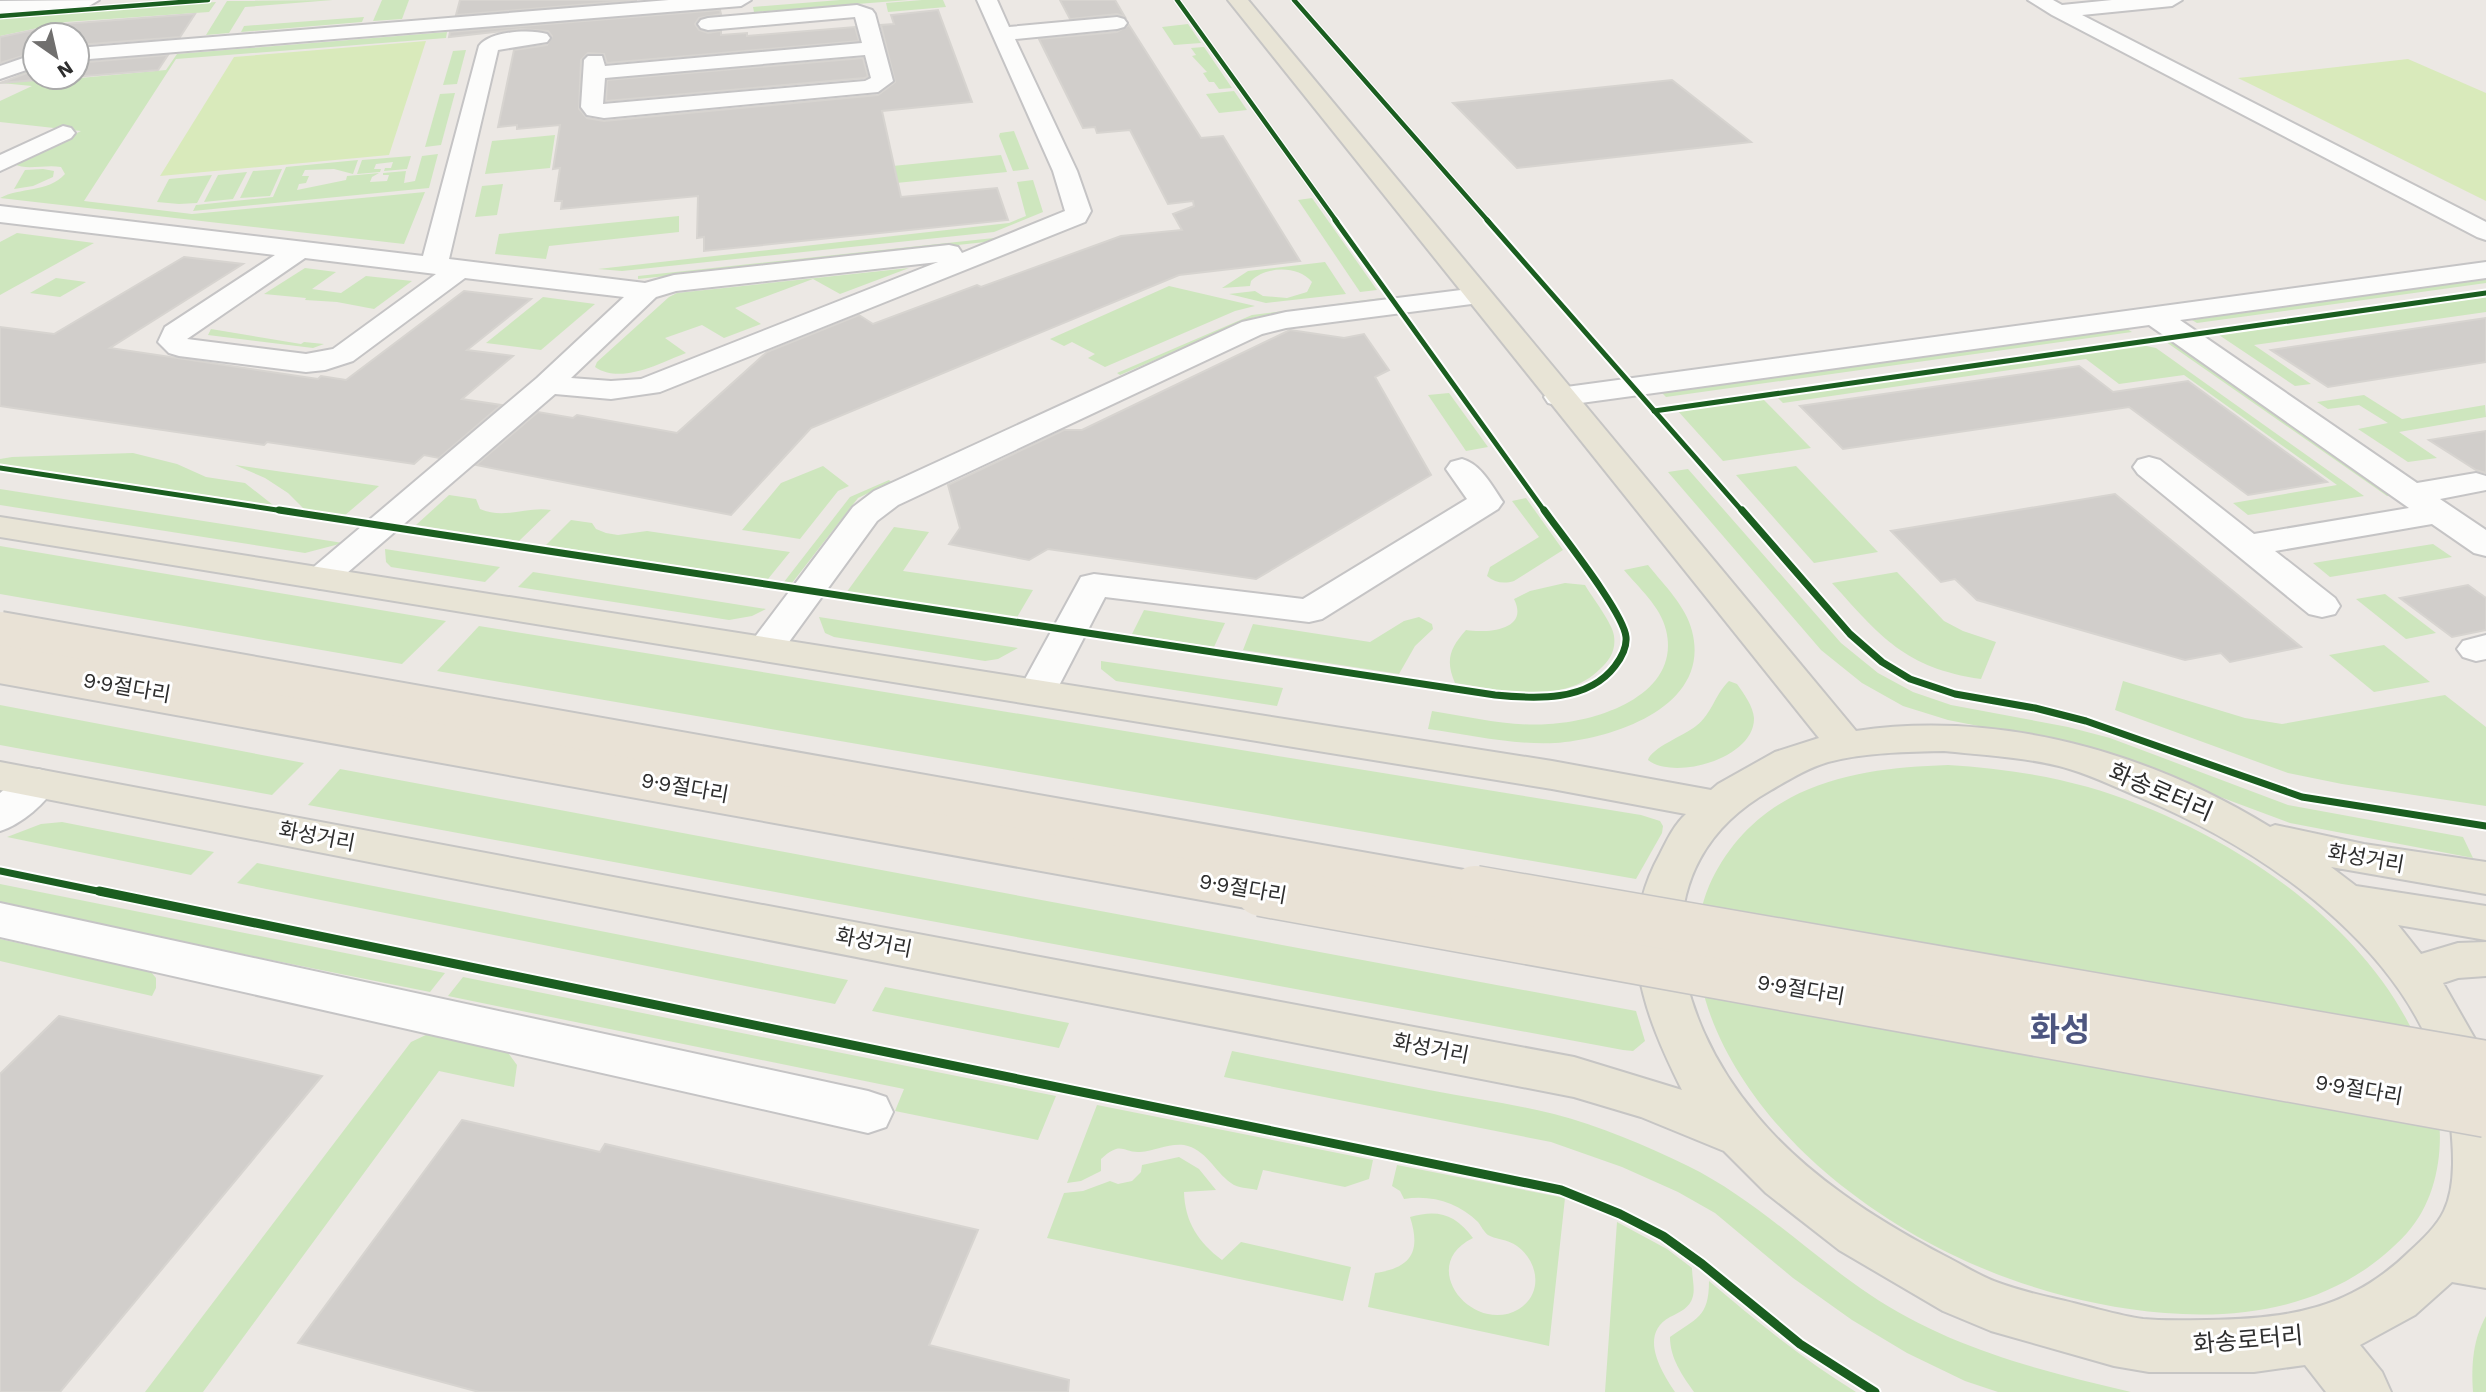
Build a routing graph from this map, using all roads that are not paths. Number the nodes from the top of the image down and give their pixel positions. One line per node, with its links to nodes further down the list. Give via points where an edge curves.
1 (89, 0): 6 (street)
2 (987, 0): 11 (street)
3 (1238, 0): 26 (main road)
4 (2038, 0): 7 (street)
5 (2172, 0): 7 (street)
6 (0, 7)
7 (2059, 11): 20 (street)
8 (734, 14): 10 (street); 13 (street, via 857,11 865,14); 14 (street)
9 (1117, 23): 11 (street)
10 (691, 25)
11 (1002, 34): 21 (street, via 1065,171 1078,211 1068,222)
12 (556, 37): 23 (street, via 489,46)
13 (872, 39): 13 (street, via 882,81 870,87 604,111 592,107 595,58)
14 (91, 53)
15 (21, 65): 16 (street)
16 (0, 73)
17 (63, 133): 18 (street)
18 (0, 164)
19 (5, 217): 22 (street)
20 (2486, 232)
21 (999, 248): 25 (street, via 674,283); 28 (street, via 649,386 610,391)
22 (301, 249): 23 (street); 23 (street, via 176,333 172,342 178,347 306,363 325,361 343,355)
23 (447, 267): 25 (street)
24 (2486, 270): 27 (street)
25 (646, 291): 28 (street)
26 (1477, 296): 29 (main road); 41 (street, via 1252,328 886,498 865,514)
27 (2154, 315): 29 (street); 33 (street)
28 (548, 384): 38 (street)
29 (1559, 397): 44 (main road)
30 (2149, 467): 36 (street)
31 (1462, 469): 43 (street, via 1486,502 1309,611 1094,585)
32 (2476, 483): 33 (street)
33 (2411, 494): 34 (street)
34 (2438, 513): 36 (street); 37 (street)
35 (0, 527): 38 (main road)
36 (2247, 546): 39 (street)
37 (2486, 547)
38 (321, 578): 41 (main road)
39 (2322, 606)
40 (0, 631): 55 (highway, 9·9절다리, bridge)
41 (765, 649): 43 (main road)
42 (0, 664): 57 (highway, 9·9절다리, bridge)
43 (1037, 692): 46 (main road, via 1552,775)
44 (1846, 746): 46 (main road, 화송로터리, via 1791,760); 48 (main road, 화송로터리, via 1944,738 2058,752 2168,791)
45 (19, 780): 47 (street); 58 (main road, 화성거리, via 1561,1074 1651,1100)
46 (1715, 806): 58 (main road, 화송로터리, via 1688,838 1668,874 1658,916 1658,962 1669,1014 1716,1103)
47 (0, 816)
48 (2247, 833): 49 (main road, 화성거리, via 2364,859); 50 (main road, 화송로터리, via 2295,862)
49 (2486, 878)
50 (2342, 900): 52 (main road); 54 (main road, 화송로터리)
51 (0, 919): 56 (street)
52 (2486, 923)
53 (2486, 959): 54 (main road, via 2459,959)
54 (2416, 977): 59 (main road, 화송로터리, via 2464,1067 2477,1118 2478,1167)
55 (2486, 1066)
56 (868, 1112)
57 (2486, 1112)
58 (1741, 1135): 60 (main road, 화송로터리, via 1835,1220 1978,1301 2144,1346 2225,1346 2298,1340)
59 (2464, 1260): 60 (main road, 화송로터리, via 2355,1320)
60 (2315, 1334): 61 (main road)
61 (2362, 1392)

